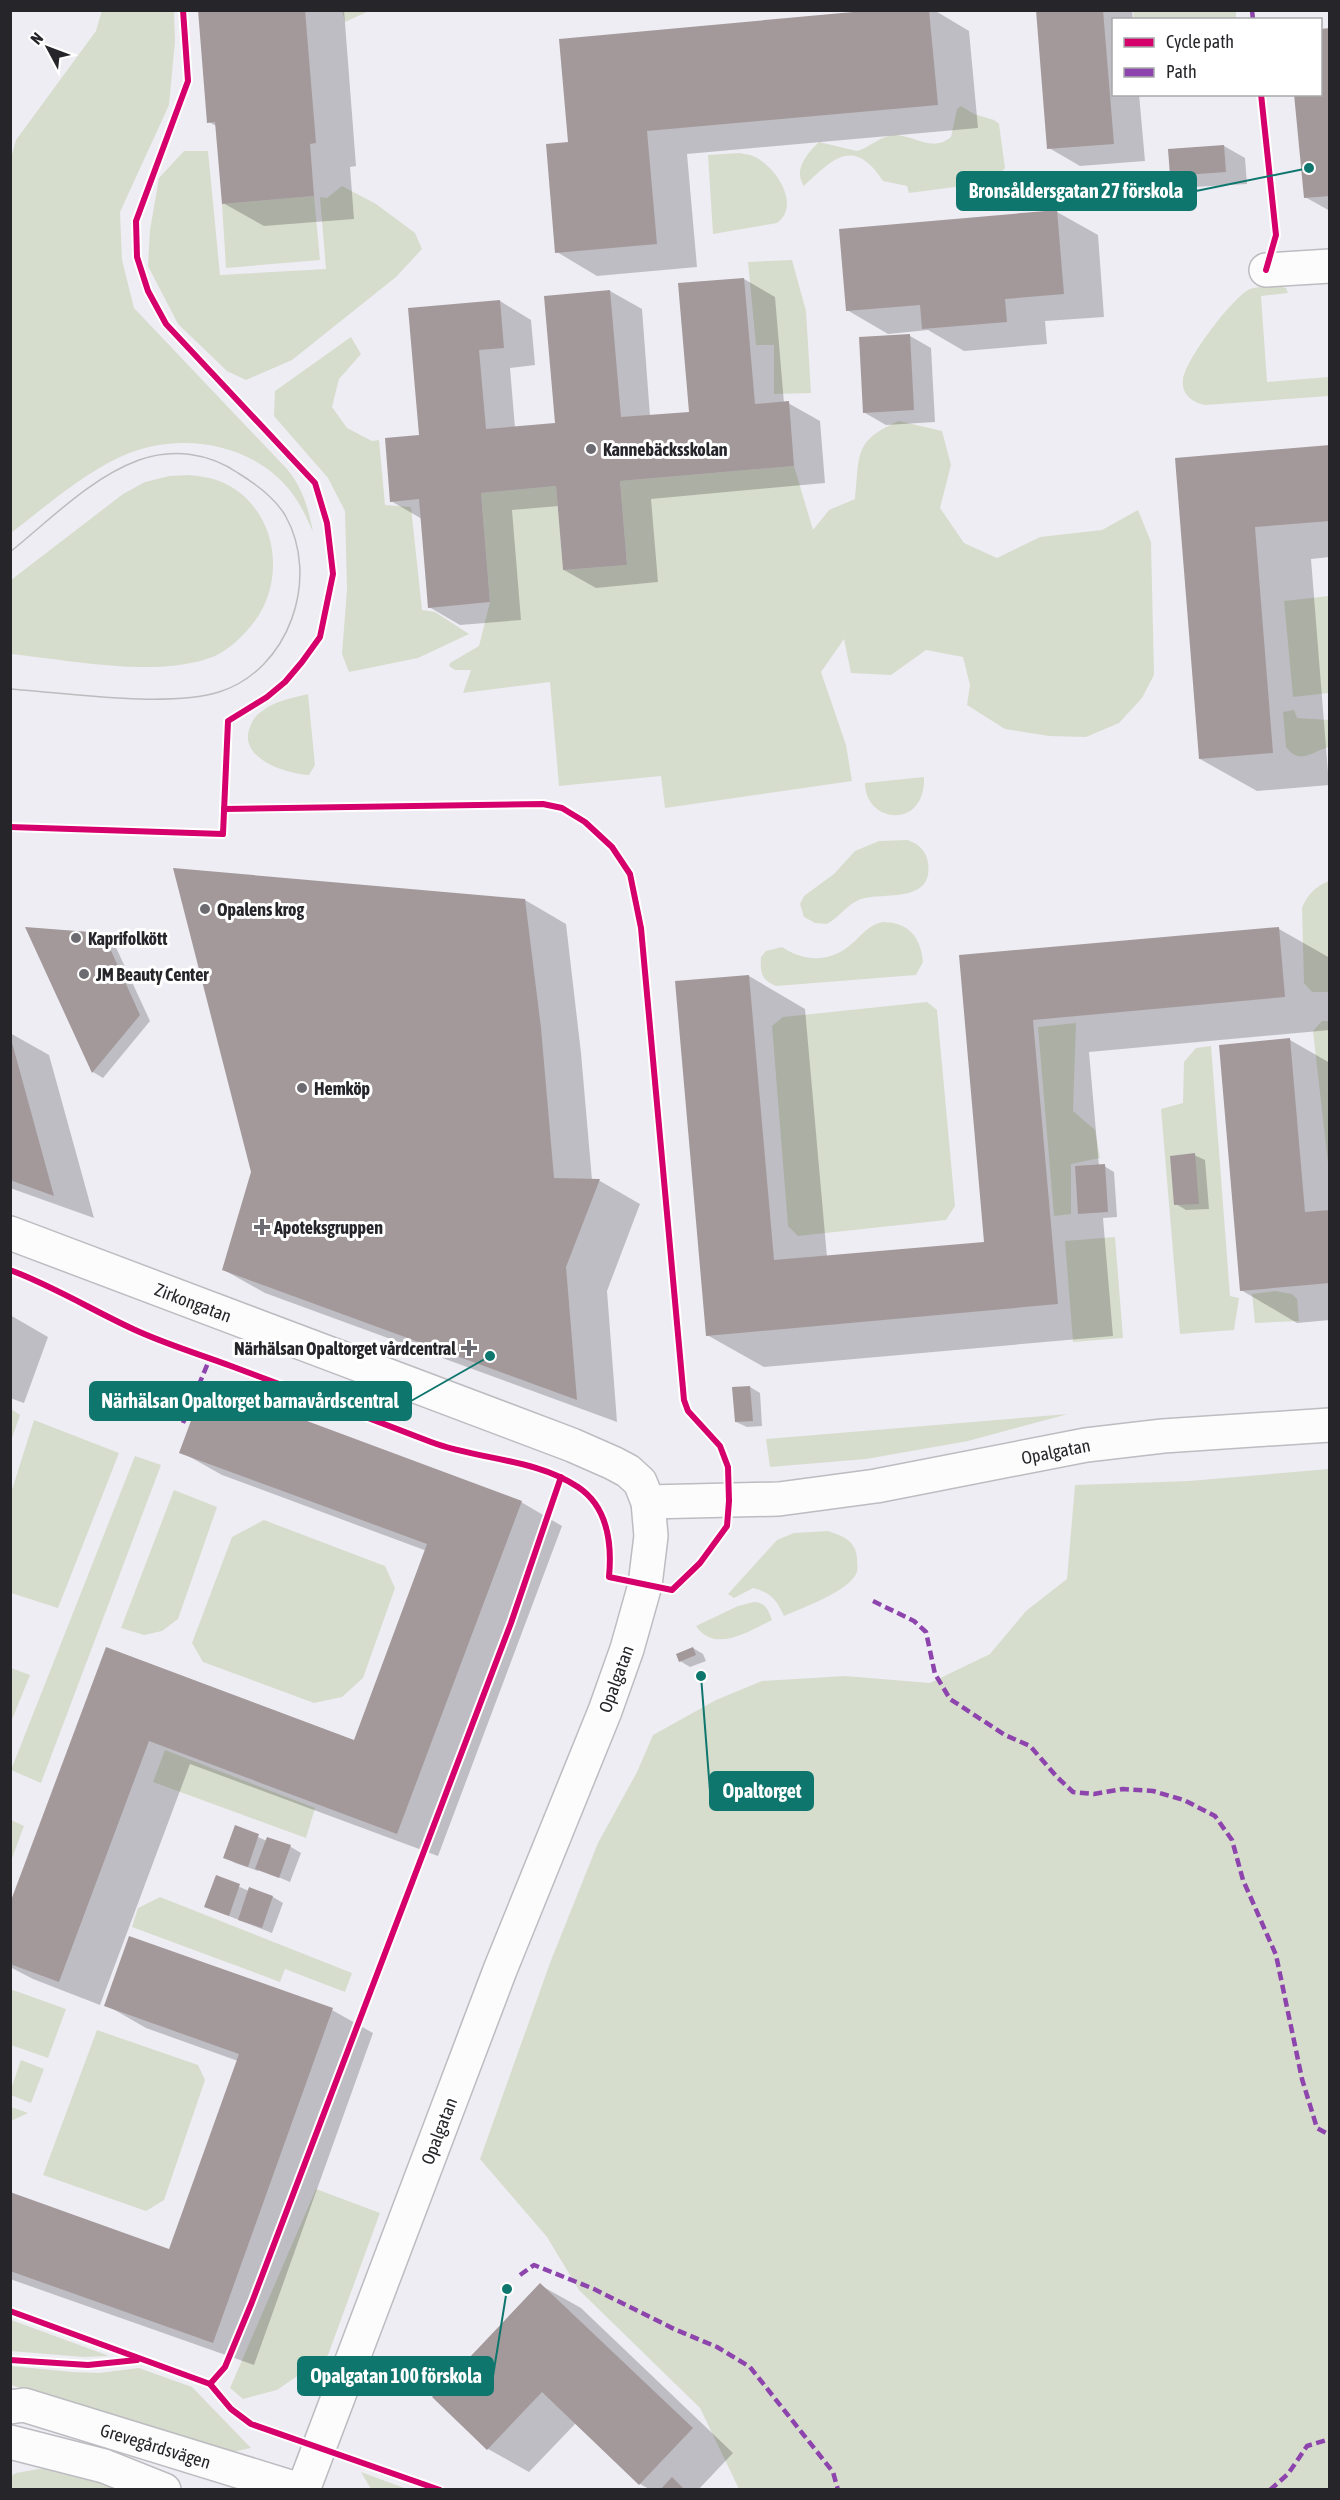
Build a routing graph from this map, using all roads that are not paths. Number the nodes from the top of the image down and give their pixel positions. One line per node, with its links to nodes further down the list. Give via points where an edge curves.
1 (1329, 266): 2 (street)
2 (1266, 270)
3 (10, 1233): 5 (street, Zirkongatan, via 554,1438 628,1471 640,1482)
4 (1329, 1425): 5 (street, Opalgatan, via 1086,1445 876,1486 779,1499)
5 (648, 1502): 9 (street, Opalgatan, via 651,1536 645,1585 627,1648)
6 (10, 2407): 9 (street, Grevegårdsvägen, via 24,2404)
7 (10, 2442): 8 (street, Grevegårdsvägen, via 104,2466)
8 (164, 2490)
9 (302, 2490)

